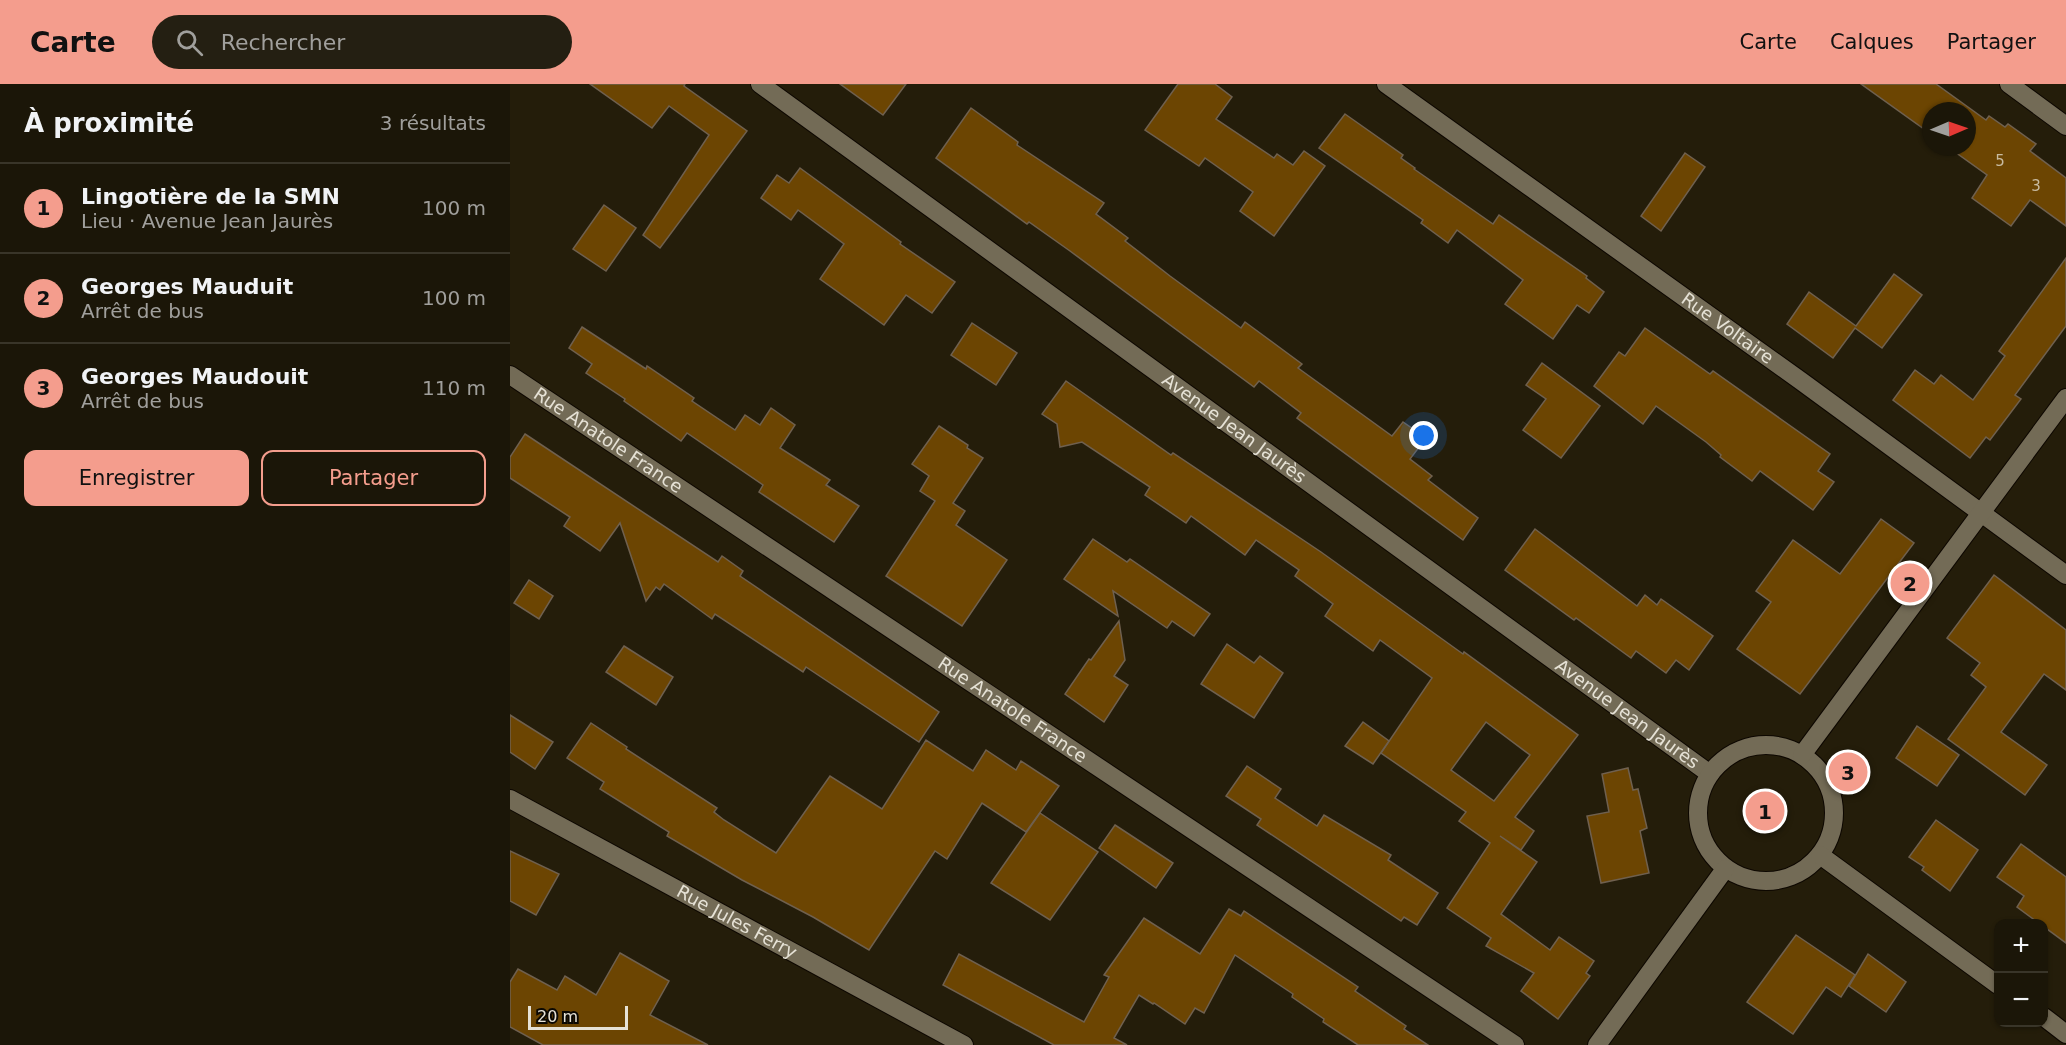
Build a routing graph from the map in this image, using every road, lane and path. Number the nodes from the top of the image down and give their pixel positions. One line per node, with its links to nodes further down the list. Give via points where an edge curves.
1 (760, 84): 10 (street, Avenue Jean Jaurès)
2 (1386, 84): 7 (street, Rue Voltaire)
3 (2009, 84): 4 (street)
4 (2066, 126)
5 (510, 375): 18 (street, Rue Anatole France)
6 (2066, 398): 7 (street)
7 (1980, 513): 8 (street, Rue Voltaire); 9 (street)
8 (2066, 575)
9 (1802, 755): 10 (street, via 1783,747 1762,745 1742,749 1724,758); 12 (street, via 1819,770 1830,790 1834,813 1831,835)
10 (1710, 774): 13 (street, via 1700,793 1700,835 1710,854)
11 (510, 799): 17 (street, Rue Jules Ferry)
12 (1820, 855): 13 (street, via 1805,870 1786,879 1744,879); 14 (street)
13 (1725, 869): 19 (street)
14 (1994, 982)
15 (2048, 1021): 16 (street)
16 (2066, 1034)
17 (964, 1045)
18 (1515, 1045)
19 (1597, 1045)

